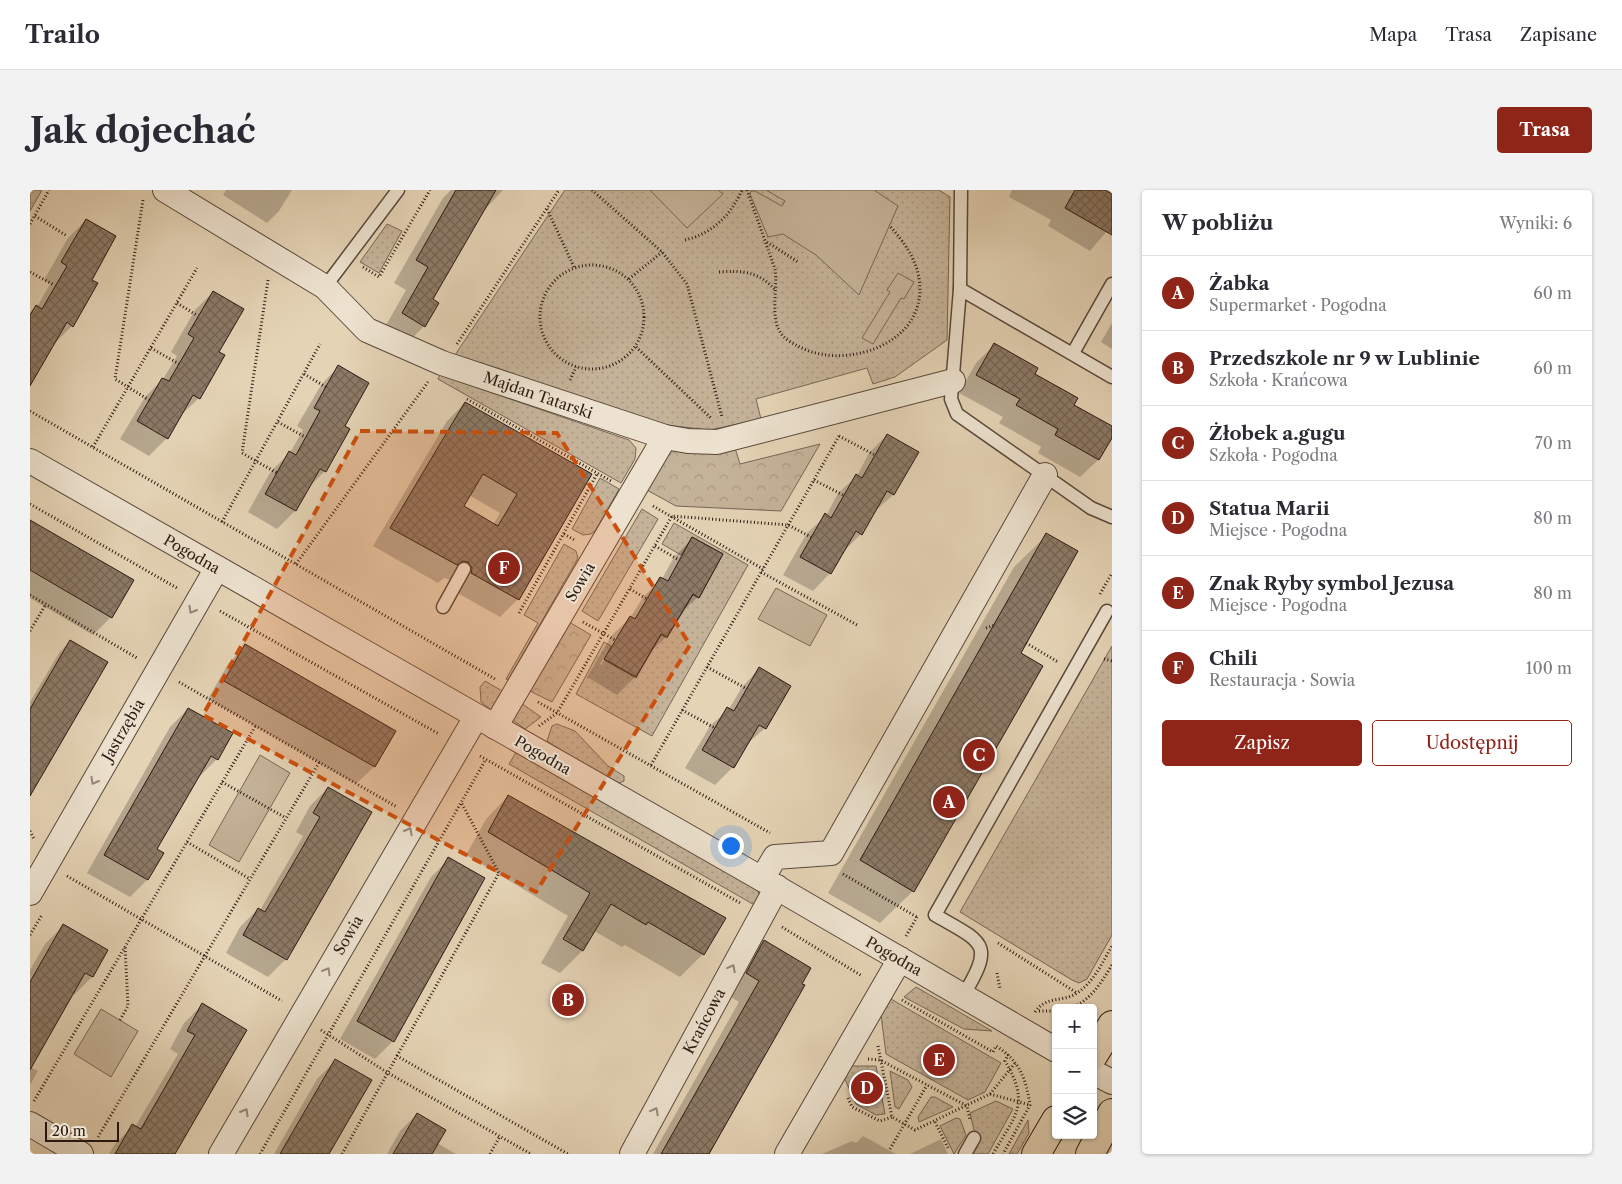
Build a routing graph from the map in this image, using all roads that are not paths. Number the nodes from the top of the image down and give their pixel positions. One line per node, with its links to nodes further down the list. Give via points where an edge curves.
1 (398, 190): 5 (lane)
2 (961, 190): 6 (lane)
3 (154, 195): 5 (street, Majdan Tatarski, via 272,255)
4 (1112, 284): 7 (lane)
5 (325, 287): 10 (street, Majdan Tatarski, via 367,330 437,371)
6 (960, 289): 7 (lane); 9 (lane)
7 (1072, 353): 8 (lane)
8 (1112, 377)
9 (953, 381): 10 (street, Majdan Tatarski, via 717,442); 12 (lane, via 951,399 957,414)
10 (665, 437): 18 (street, Sowia, via 516,690)
11 (30, 461): 14 (street, Pogodna)
12 (1045, 476): 13 (lane, via 1092,508); 19 (street, Krańcowa, via 831,853 774,857)
13 (1112, 517)
14 (216, 568): 18 (street, Pogodna); 20 (street, Jastrzębia, one-way to 20)
15 (464, 569): 16 (lane)
16 (443, 607)
17 (1107, 611): 22 (lane, via 936,915 978,941 982,949 978,971)
18 (485, 722): 19 (street, Pogodna); 33 (street, Sowia, one-way to 18, via 302,1014)
19 (769, 883): 21 (street, Pogodna); 34 (street, Krańcowa, one-way to 19)
20 (30, 893)
21 (902, 950): 22 (street, Pogodna); 35 (street)
22 (963, 996): 24 (street, Pogodna)
23 (1112, 1025): 25 (main road)
24 (1054, 1049)
25 (1097, 1049)
26 (1097, 1074): 27 (street)
27 (1112, 1082)
28 (1112, 1114): 38 (main road)
29 (30, 1124): 32 (street)
30 (1052, 1127): 37 (main road)
31 (974, 1138): 36 (lane)
32 (87, 1149)
33 (221, 1154)
34 (632, 1154)
35 (787, 1154)
36 (965, 1154)
37 (1036, 1154)
38 (1090, 1154)

